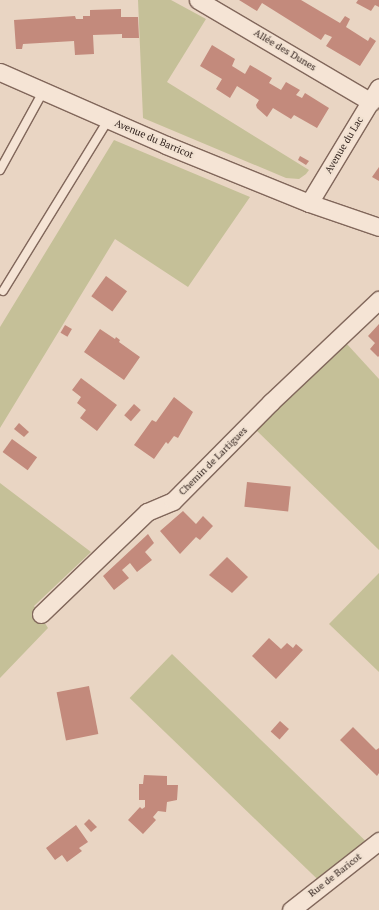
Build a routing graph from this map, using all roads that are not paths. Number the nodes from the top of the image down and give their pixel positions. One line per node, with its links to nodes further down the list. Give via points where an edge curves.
1 (198, 0): 4 (street, Allée des Dunes)
2 (0, 72): 3 (street, Avenue du Barricot)
3 (44, 90): 5 (street, Avenue du Barricot); 6 (lane)
4 (375, 94): 7 (street, Avenue du Lac)
5 (108, 120): 7 (street, Avenue du Barricot); 9 (lane)
6 (0, 170)
7 (308, 203): 8 (street, Avenue du Barricot)
8 (379, 227)
9 (3, 291)
10 (379, 300): 11 (street, Chemin de Lartigues, via 271,402 173,501 147,512)
11 (41, 614)
12 (379, 840): 13 (street, Rue de Baricot)
13 (290, 910)

